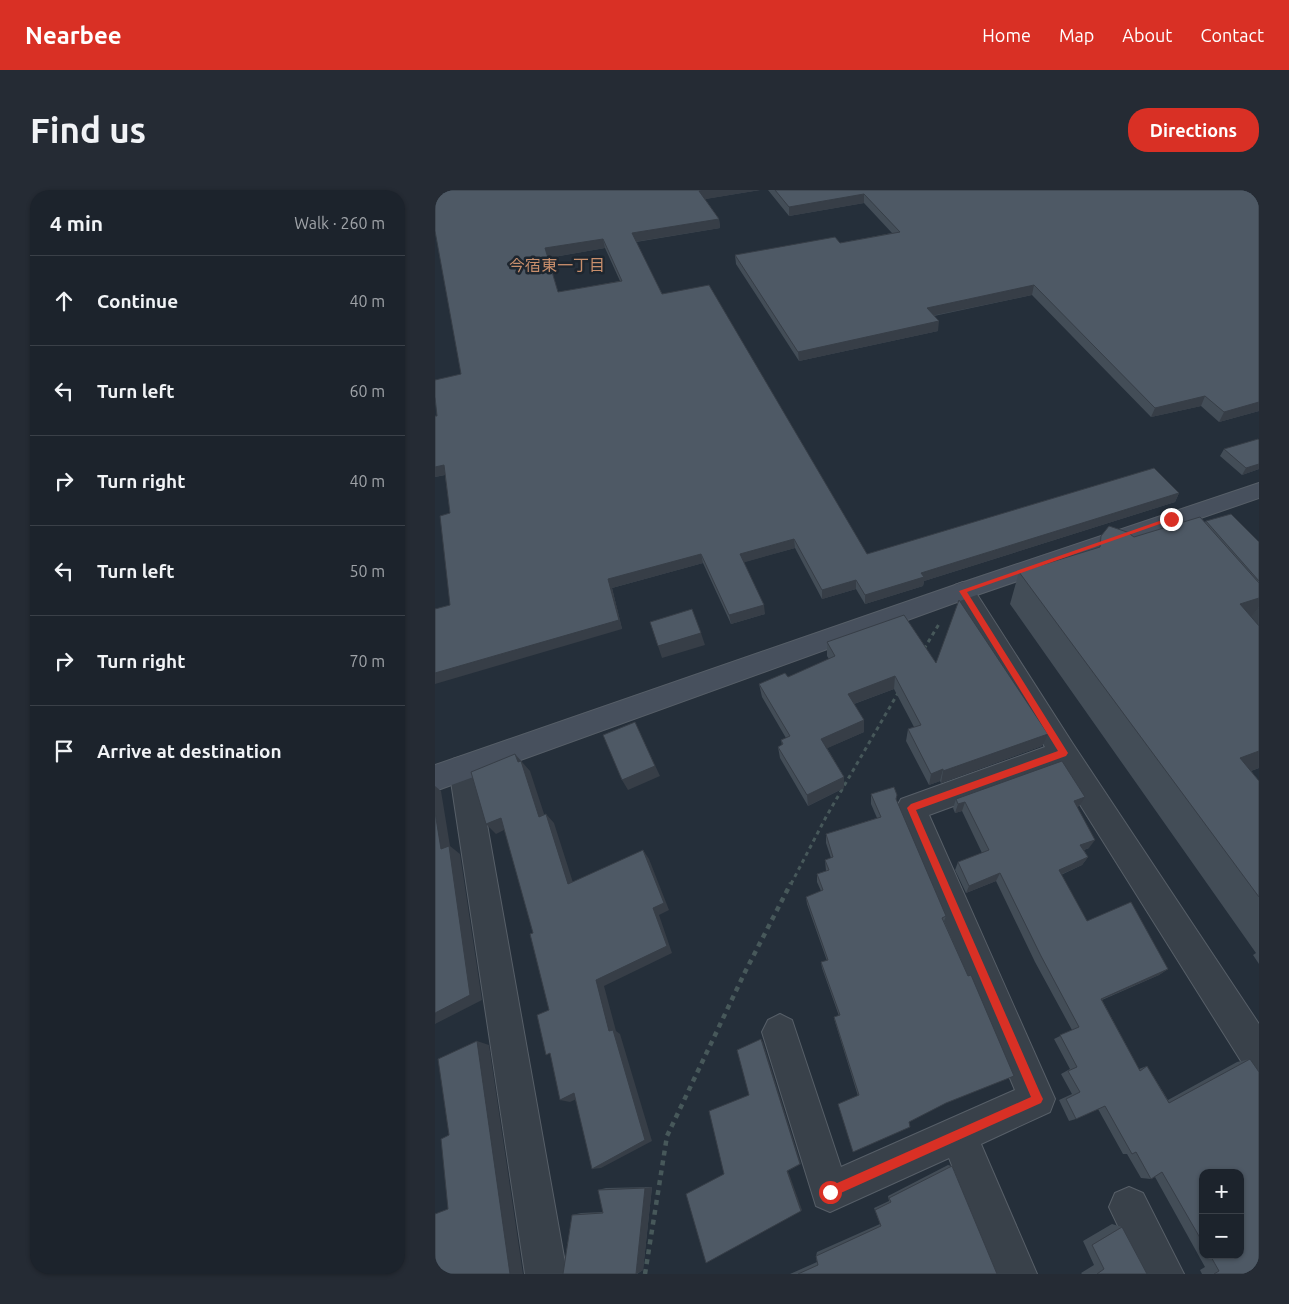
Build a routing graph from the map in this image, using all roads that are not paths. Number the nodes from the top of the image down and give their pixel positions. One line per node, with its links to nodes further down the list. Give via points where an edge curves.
1 (1259, 490): 3 (street, via 1177,527)
2 (1215, 570): 4 (street)
3 (952, 594): 5 (street); 6 (street)
4 (1259, 621)
5 (1063, 753): 8 (street); 9 (street, via 911,808 1037,1099)
6 (449, 773): 11 (street)
7 (779, 1032): 9 (street, via 830,1192)
8 (1259, 1056)
9 (958, 1135): 12 (street)
10 (1129, 1207): 13 (street)
11 (546, 1274)
12 (1016, 1274)
13 (1163, 1274)

